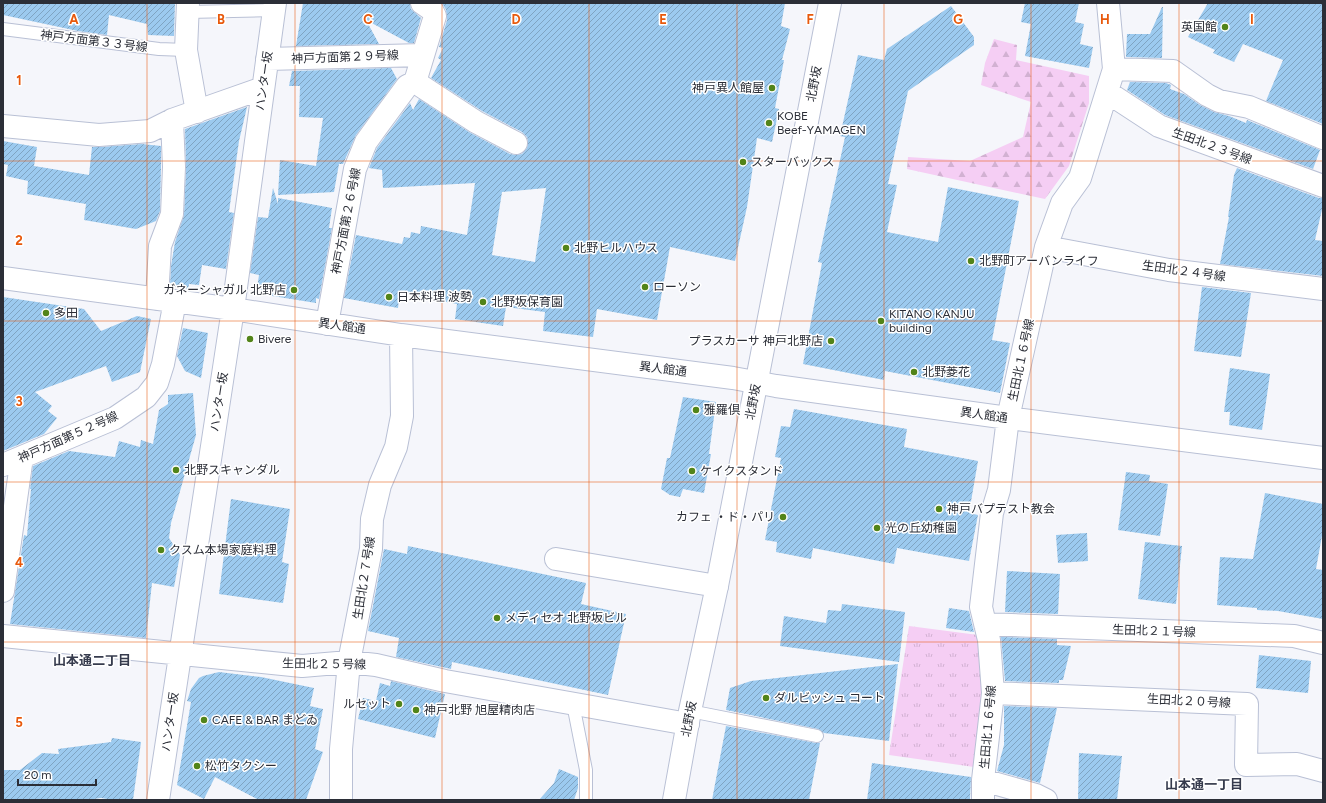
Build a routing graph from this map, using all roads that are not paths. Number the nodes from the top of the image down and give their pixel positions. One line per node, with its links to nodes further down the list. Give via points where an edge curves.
1 (422, 3): 8 (street, via 432,10 435,16)
2 (830, 3): 27 (street, 北野坂)
3 (1108, 3): 10 (street, 生田北１６号線)
4 (274, 7): 5 (lane); 9 (street, ハンター坂)
5 (188, 8): 7 (street)
6 (3, 29): 7 (lane, 神戸方面第３３号線, via 159,49)
7 (186, 50): 14 (street)
8 (423, 55): 9 (street, 神戸方面第２９号線); 11 (street)
9 (267, 59): 12 (street, ハンター坂)
10 (1114, 69): 13 (street, 生田北１６号線); 17 (street, via 1173,71 1207,96 1249,107)
11 (415, 82): 18 (street, via 476,122); 25 (street, 神戸方面第２６号線, via 406,86 366,142 355,169)
12 (263, 88): 14 (street); 24 (street, ハンター坂)
13 (1108, 92): 19 (street, 生田北２３号線, via 1159,126 1263,165); 20 (street, 生田北１６号線, via 1080,178 1062,203)
14 (197, 112): 15 (street)
15 (172, 120): 16 (street, via 150,131 99,135); 23 (street, 神戸方面第５２号線, via 172,214 160,246)
16 (3, 126)
17 (1323, 138)
18 (516, 143)
19 (1321, 182)
20 (1046, 247): 22 (street, 生田北２４号線, via 1169,270); 28 (street, 生田北１６号線)
21 (3, 278): 23 (street, 異人館通)
22 (1323, 289)
23 (166, 300): 24 (street, 異人館通); 30 (street, 神戸方面第５２号線, via 163,364 157,383 146,397 115,418)
24 (233, 309): 25 (street, 異人館通); 37 (street, ハンター坂)
25 (327, 324): 26 (street, 異人館通)
26 (401, 335): 27 (street, 異人館通); 38 (street, 生田北２７号線, via 402,416 396,448 380,486 372,519 371,549)
27 (757, 382): 28 (street, 異人館通); 32 (street, 北野坂)
28 (1008, 418): 29 (street, 異人館通); 34 (street, 生田北１６号線, via 1000,490 992,514 981,607)
29 (1323, 458)
30 (13, 461): 33 (street)
31 (556, 558): 32 (street)
32 (717, 586): 41 (street, 北野坂)
33 (3, 591)
34 (985, 624): 36 (street, 生田北２１号線, via 1294,636); 39 (street, 生田北１６号線, via 989,640)
35 (3, 636): 37 (street, 生田北２５号線)
36 (1323, 643)
37 (180, 654): 38 (street, 生田北２５号線, via 302,666); 45 (street, ハンター坂)
38 (349, 662): 40 (street, 生田北２５号線, via 376,665 445,682); 46 (street, 生田北２７号線, via 341,749)
39 (993, 693): 43 (street, 生田北２０号線, via 1247,704 1246,765 1296,764); 44 (street, 生田北１６号線)
40 (573, 704): 41 (street, 生田北２５号線); 47 (lane, via 586,770)
41 (689, 718): 42 (lane); 48 (street, 北野坂)
42 (817, 736)
43 (1323, 771)
44 (983, 790): 49 (street, via 1036,795)
45 (158, 800)
46 (341, 800)
47 (586, 800)
48 (674, 800)
49 (1046, 800)

